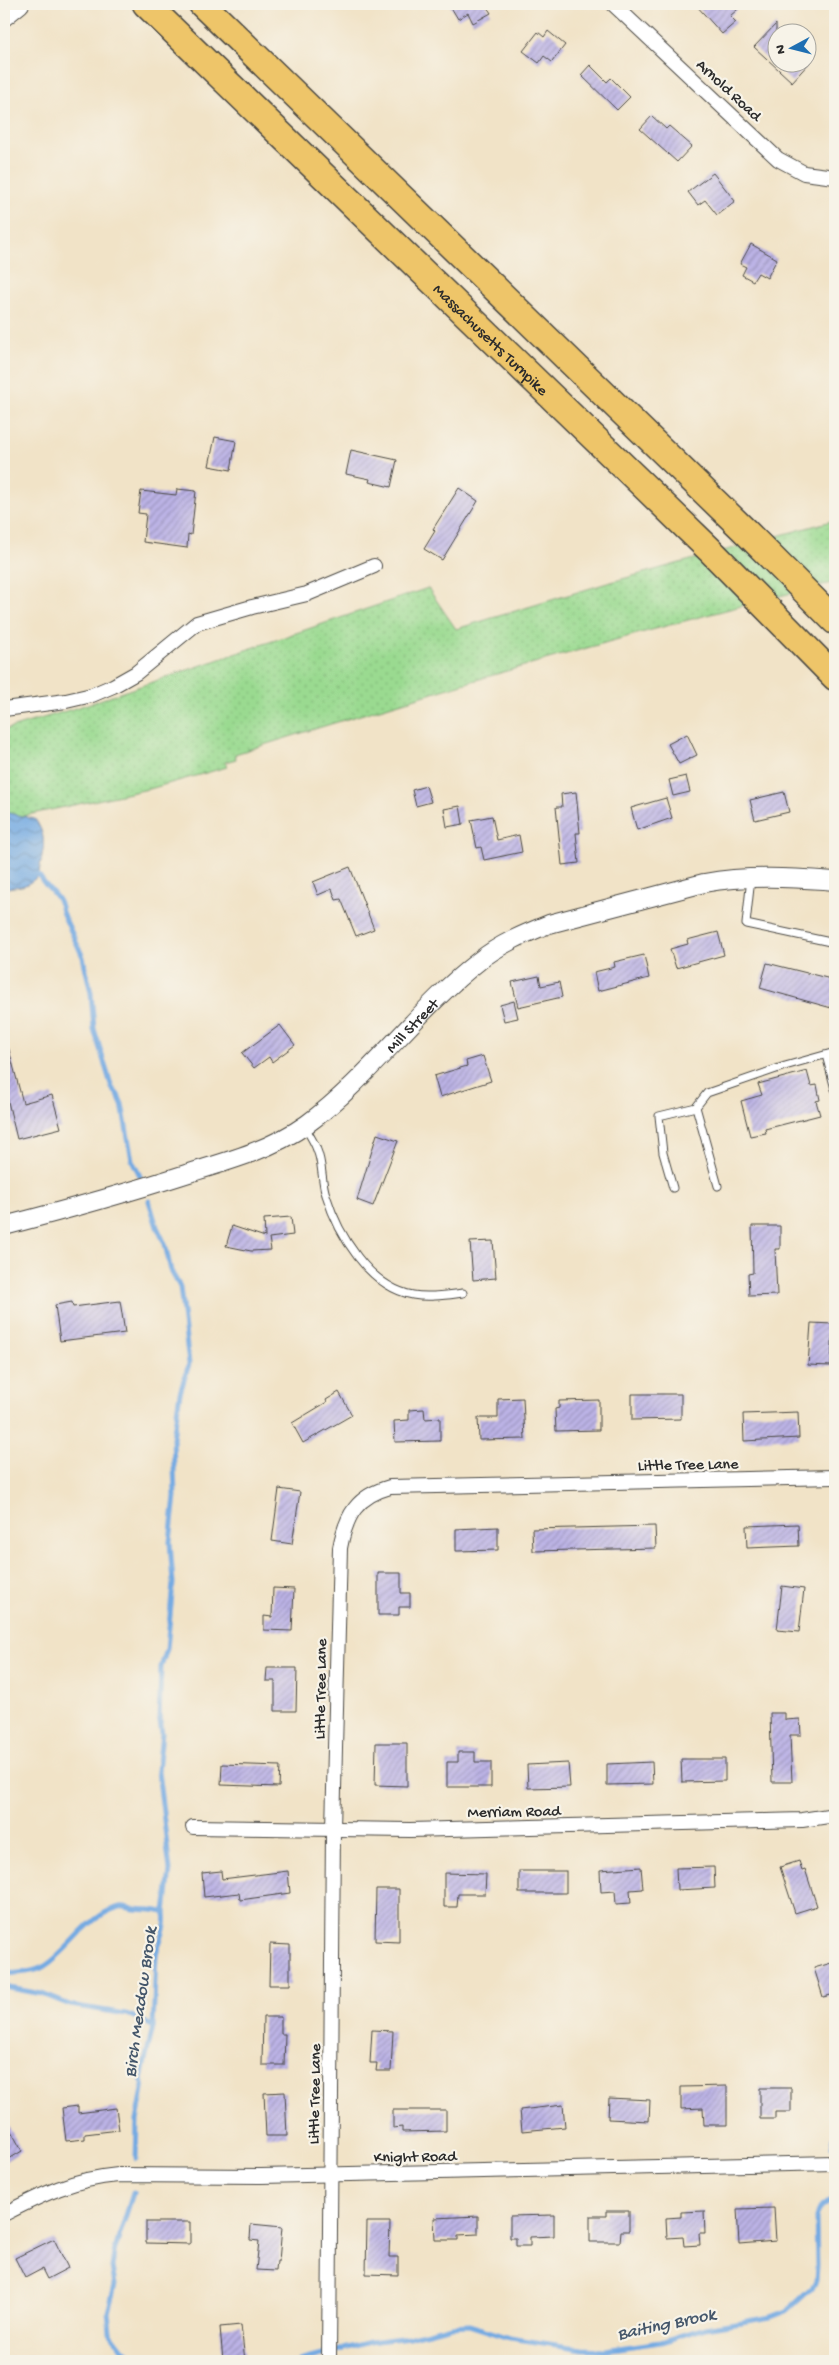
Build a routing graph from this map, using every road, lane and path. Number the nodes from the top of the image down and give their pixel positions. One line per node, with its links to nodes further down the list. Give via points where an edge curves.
1 (20, 4): 5 (street)
2 (146, 4): 9 (highway, Massachusetts Turnpike, via 703,543)
3 (202, 4): 8 (highway, via 744,528)
4 (613, 4): 6 (street, Arnold Road, via 778,159 804,173)
5 (4, 17)
6 (835, 177)
7 (374, 566): 10 (street, via 307,594 197,623 136,673 92,695)
8 (835, 621)
9 (835, 678)
10 (4, 709)
11 (751, 877): 12 (street, Mill Street); 13 (lane, via 746,924); 18 (street, Mill Street, via 704,883 549,924 513,939 462,975 322,1113)
12 (835, 881)
13 (835, 943)
14 (835, 1052): 15 (lane)
15 (826, 1055): 16 (lane); 17 (lane, via 707,1093)
16 (835, 1089)
17 (696, 1107): 19 (lane); 20 (lane, via 660,1116 663,1153)
18 (304, 1126): 21 (street, Mill Street, via 266,1147 220,1164); 22 (lane, via 318,1150 322,1179 332,1211 342,1233 365,1265 404,1293 427,1296)
19 (718, 1186)
20 (673, 1188)
21 (4, 1226)
22 (462, 1293)
23 (835, 1477): 26 (street, Little Tree Lane, via 405,1486 376,1491 365,1498 347,1520 340,1548)
24 (835, 1816): 26 (street, Merriam Road, via 802,1820 420,1830)
25 (193, 1827): 26 (street, Merriam Road)
26 (333, 1829): 28 (street, Little Tree Lane)
27 (835, 2163): 28 (street, Knight Road)
28 (329, 2174): 29 (street, Knight Road, via 96,2177 56,2188); 30 (street, Little Tree Lane)
29 (4, 2214)
30 (329, 2361)

